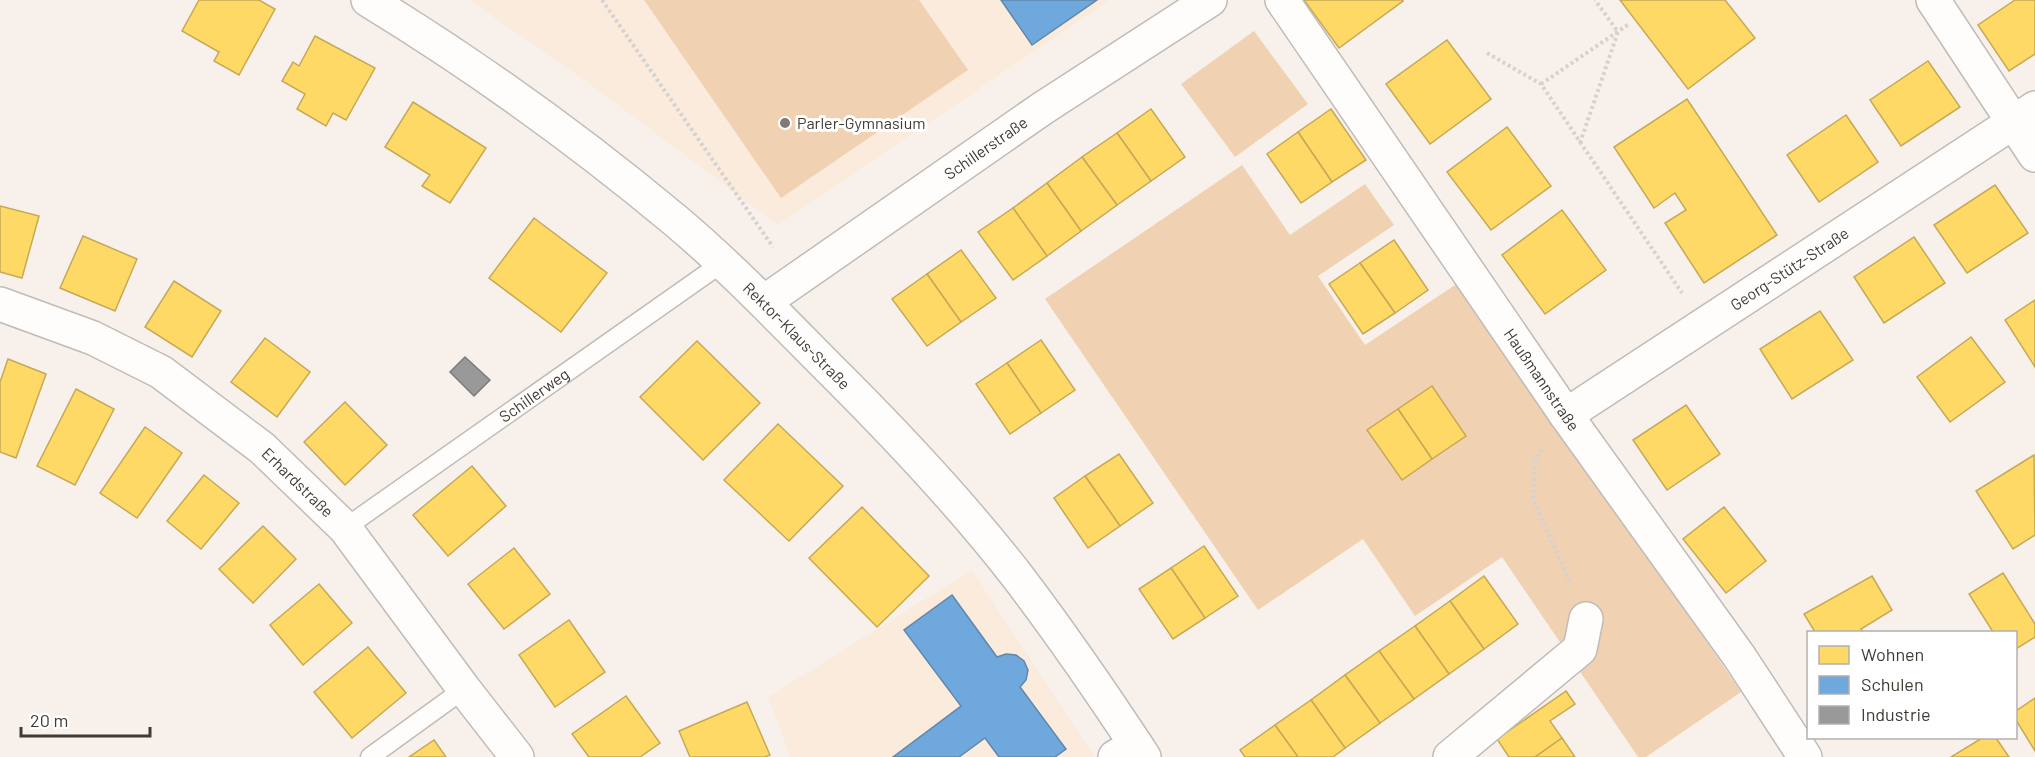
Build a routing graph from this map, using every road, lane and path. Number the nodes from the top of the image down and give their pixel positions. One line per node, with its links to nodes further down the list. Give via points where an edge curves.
1 (368, 0): 14 (street, Rektor-Klaus-Straße, via 543,117 676,221)
2 (602, 0): 15 (path)
3 (1210, 0): 15 (street, Schillerstraße, via 1043,108)
4 (1282, 0): 19 (street, Haußmannstraße)
5 (1595, 0): 8 (path)
6 (1933, 0): 11 (street)
7 (1629, 24): 8 (path)
8 (1618, 32): 10 (path); 12 (path)
9 (1487, 53): 10 (path)
10 (1541, 84): 12 (path)
11 (2024, 115): 13 (street); 18 (street, Georg-Stütz-Straße)
12 (1580, 144): 18 (path)
13 (2035, 155)
14 (723, 263): 16 (street, Rektor-Klaus-Straße); 20 (lane, Schillerweg)
15 (795, 280): 16 (street, Schillerstraße)
16 (764, 302): 23 (street, Rektor-Klaus-Straße, via 881,420 969,518 1017,577)
17 (0, 304): 20 (street, Erhardstraße, via 93,338 161,372 262,448)
18 (1704, 326): 19 (street, Georg-Stütz-Straße)
19 (1566, 415): 21 (path, via 1535,460 1533,499); 27 (street, Haußmannstraße, via 1739,656)
20 (345, 528): 22 (street, Erhardstraße)
21 (1586, 619): 26 (street, via 1580,650)
22 (464, 689): 24 (lane); 25 (street, Erhardstraße)
23 (1132, 753)
24 (370, 757)
25 (517, 757)
26 (1450, 757)
27 (1805, 757)

